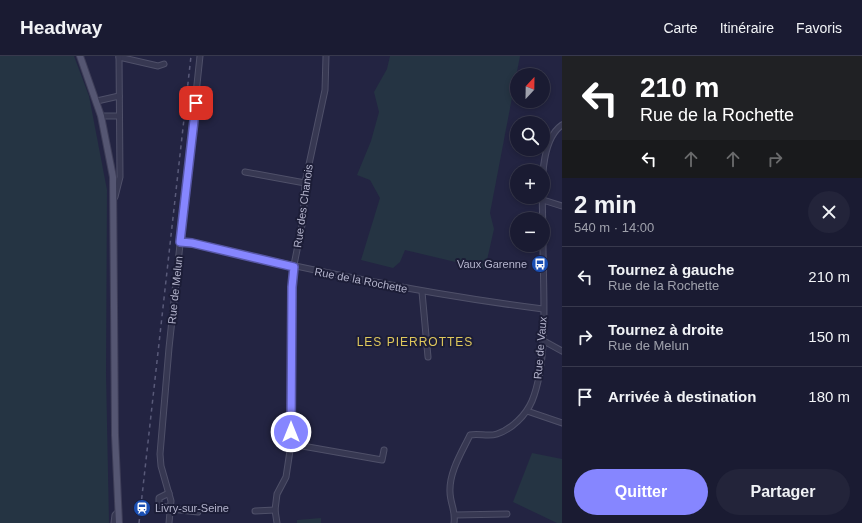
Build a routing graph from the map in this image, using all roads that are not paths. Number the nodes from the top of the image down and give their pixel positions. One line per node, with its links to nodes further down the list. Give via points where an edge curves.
1 (80, 56): 7 (main road)
2 (200, 56): 17 (street, Rue de Melun)
3 (326, 56): 13 (street, Rue des Chanois, via 325,90)
4 (119, 57): 5 (street, via 158,66); 6 (street)
5 (164, 64)
6 (119, 96): 7 (street); 9 (street)
7 (97, 102): 8 (main road)
8 (101, 116): 9 (street); 14 (main road, via 113,177)
9 (120, 116): 14 (street, via 120,177)
10 (562, 125): 11 (street, via 549,142)
11 (544, 164)
12 (245, 172): 13 (street)
13 (305, 183): 19 (street, Rue des Chanois, via 303,220)
14 (114, 198): 33 (main road)
15 (550, 202): 16 (street)
16 (562, 206)
17 (180, 242): 19 (street, Rue de la Rochette); 29 (street, Rue de Melun, via 160,454)
18 (543, 252): 21 (street, Rue de Vaux)
19 (294, 267): 20 (street, Rue de la Rochette); 27 (street, Rue des Chanois)
20 (422, 292): 21 (street, Rue de la Rochette); 24 (street)
21 (542, 309): 22 (street, Rue de Vaux)
22 (542, 340): 23 (street); 25 (street, Rue de Vaux, via 540,373)
23 (562, 351)
24 (428, 357)
25 (527, 411): 26 (street); 36 (street, Rue de Vaux, via 510,427 497,434 470,435 454,469 450,492)
26 (562, 423)
27 (291, 444): 28 (street, via 382,460); 31 (street, Rue des Chanois, via 287,471 277,494)
28 (384, 450)
29 (169, 493): 30 (street, Rue de Melun); 30 (street, via 159,498 159,503)
30 (171, 508): 34 (street); 39 (street, Rue de Melun)
31 (275, 510): 32 (street); 40 (street, Rue des Chanois)
32 (255, 511)
33 (118, 512): 37 (street); 38 (main road)
34 (198, 512)
35 (507, 514): 36 (street)
36 (455, 515): 41 (street, Rue de Vaux)
37 (114, 523)
38 (119, 523)
39 (170, 523)
40 (277, 523)
41 (454, 523)

